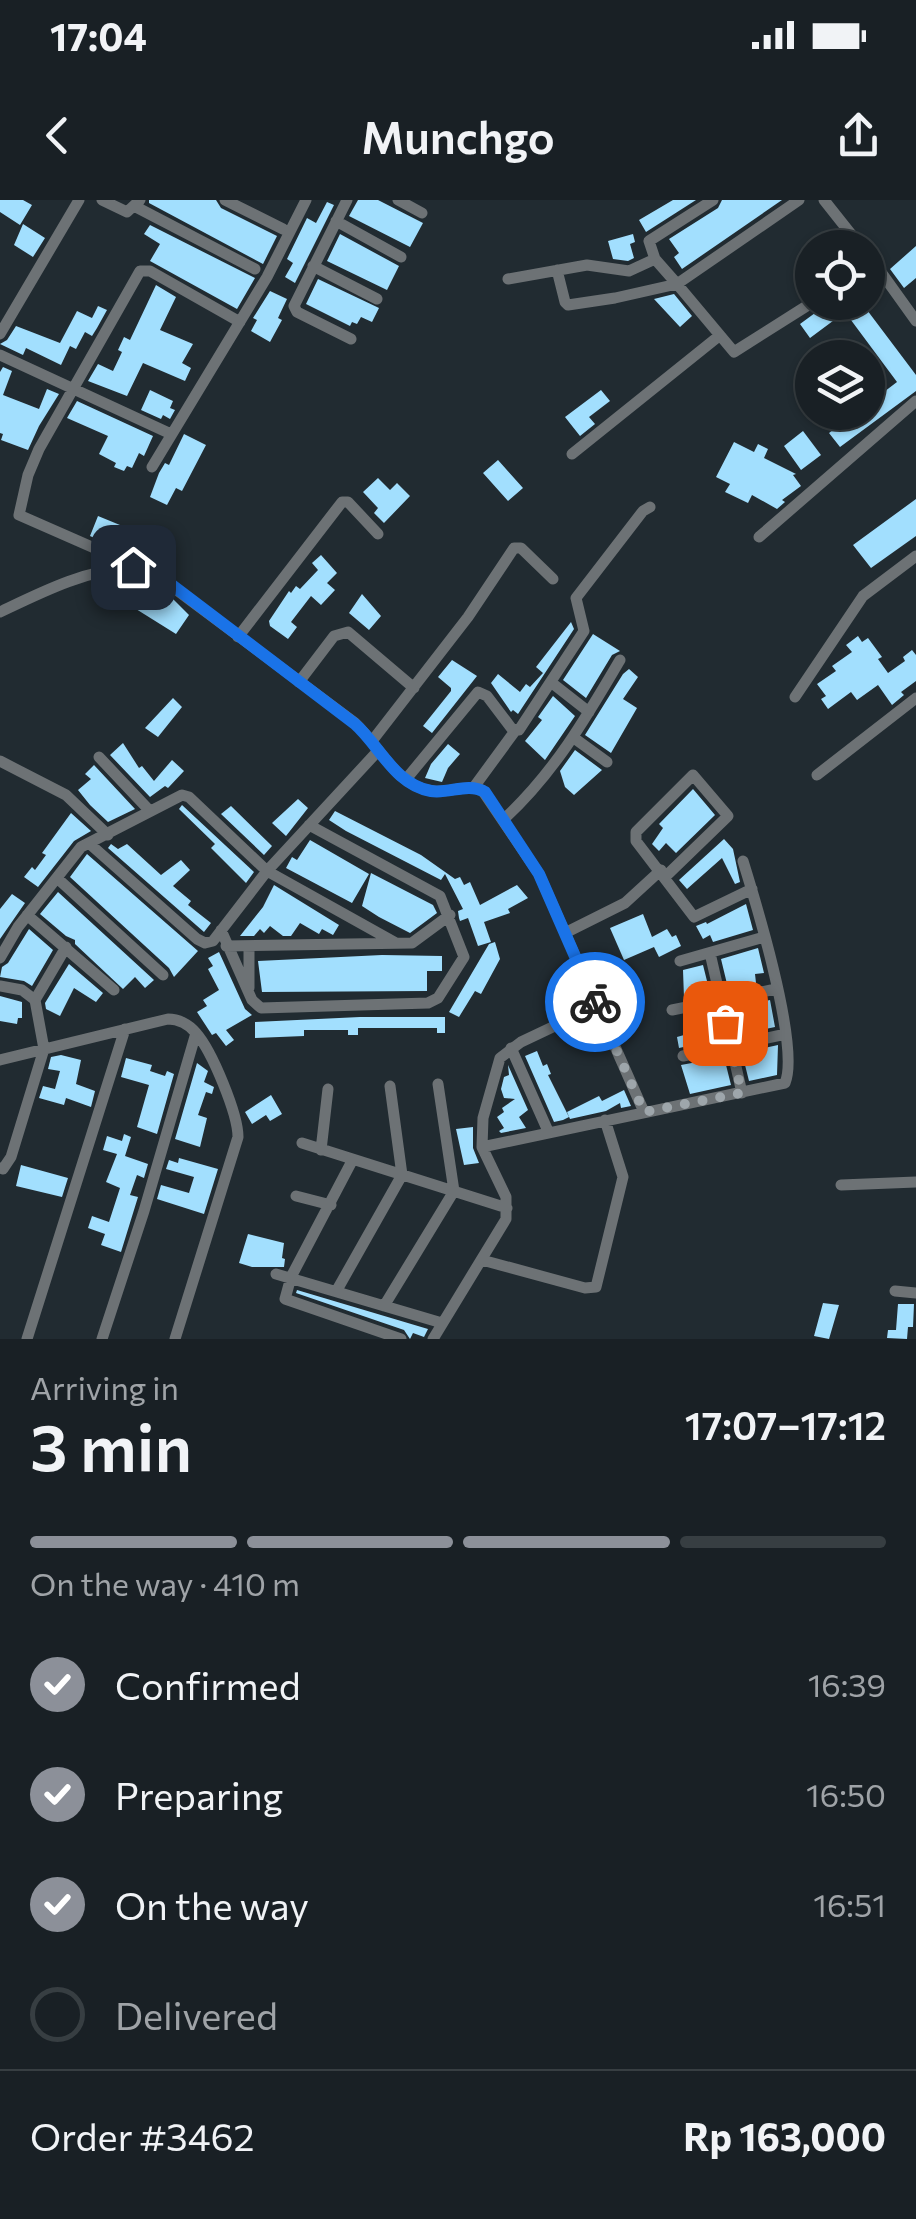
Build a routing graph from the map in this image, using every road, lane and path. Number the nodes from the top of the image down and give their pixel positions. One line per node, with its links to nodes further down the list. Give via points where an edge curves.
1 (78, 200): 27 (street)
2 (102, 200): 10 (street, via 122,211)
3 (226, 200): 13 (street)
4 (306, 200): 26 (street)
5 (347, 200): 12 (street)
6 (398, 200): 11 (street)
7 (713, 200): 16 (street, via 650,240)
8 (799, 200): 22 (street)
9 (824, 200): 14 (street)
10 (138, 204): 18 (street)
11 (422, 213)
12 (336, 222): 15 (street); 17 (street)
13 (283, 230)
14 (848, 230)
15 (401, 257)
16 (655, 258): 19 (street, via 629,271 592,265); 22 (street)
17 (314, 266): 23 (street); 29 (street, via 295,310)
18 (255, 269)
19 (557, 270): 20 (street); 22 (street, via 567,304)
20 (508, 278)
21 (885, 280): 25 (street)
22 (677, 284): 28 (street)
23 (378, 299)
24 (795, 314): 28 (street, via 737,352)
25 (914, 316)
26 (240, 322): 31 (street, via 144,268); 33 (street)
27 (0, 334)
28 (719, 336): 34 (street)
29 (351, 339)
30 (0, 355): 31 (street)
31 (76, 388): 33 (street); 40 (street, via 31,467 19,516)
32 (916, 400): 38 (street)
33 (171, 434): 35 (street)
34 (572, 454)
35 (152, 467)
36 (650, 507): 46 (street, via 576,598 584,631)
37 (378, 534): 43 (street, via 342,502)
38 (759, 537)
39 (916, 556): 48 (street, via 863,596)
40 (133, 567): 42 (street, via 69,581); 43 (street, via 168,582)
41 (553, 579): 47 (street, via 514,548)
42 (0, 612)
43 (238, 637): 45 (street)
44 (620, 660): 50 (street)
45 (299, 682): 47 (street, via 334,636 348,632); 53 (street)
46 (552, 683): 50 (street); 51 (street)
47 (414, 688): 53 (street)
48 (795, 697)
49 (916, 698): 57 (street)
50 (589, 712): 52 (street)
51 (515, 731): 58 (street, via 478,692); 59 (street)
52 (574, 738): 56 (street); 61 (street)
53 (374, 747): 58 (street); 62 (street)
54 (99, 757): 60 (street)
55 (0, 761): 63 (street, via 66,794)
56 (607, 762)
57 (816, 776)
58 (406, 778): 59 (street, via 430,791)
59 (474, 787): 61 (street, via 488,794)
60 (149, 810): 63 (street); 66 (street, via 189,797)
61 (504, 820): 73 (street)
62 (309, 825): 66 (street); 71 (street, via 436,892)
63 (108, 834): 64 (street)
64 (91, 844): 68 (street, via 81,847); 72 (street, via 196,939 212,941)
65 (743, 861): 69 (street)
66 (267, 871): 72 (street); 75 (street)
67 (663, 873): 67 (street, via 728,816 693,776 636,832); 69 (street, via 695,917); 73 (street, via 625,904)
68 (58, 878): 70 (street); 82 (street)
69 (752, 890): 74 (street)
70 (27, 915): 77 (street); 80 (street)
71 (450, 916): 75 (street, via 417,942); 86 (street, via 464,957 432,1002 261,1008)
72 (220, 930): 76 (street)
73 (567, 932): 89 (street)
74 (764, 937): 79 (street); 84 (street)
75 (396, 943): 78 (street)
76 (226, 946): 78 (street); 86 (street)
77 (66, 948): 85 (street); 87 (street)
78 (249, 948): 86 (street)
79 (710, 953): 81 (street); 88 (street)
80 (0, 958)
81 (680, 962)
82 (163, 975)
83 (0, 986): 87 (street)
84 (776, 989): 88 (street); 93 (street)
85 (114, 990)
86 (249, 992)
87 (34, 1000): 96 (street)
88 (720, 1000): 90 (street); 94 (street)
89 (597, 1006): 95 (street); 103 (street)
90 (672, 1010)
91 (124, 1029): 92 (street, via 171,1019); 96 (street); 127 (street)
92 (196, 1033): 128 (street); 129 (street, via 237,1120 238,1137)
93 (786, 1034): 94 (street); 102 (street, via 786,1080)
94 (730, 1046): 97 (street); 102 (street)
95 (511, 1048): 105 (street); 107 (street, via 496,1067)
96 (44, 1049): 98 (street); 110 (street)
97 (683, 1056)
98 (0, 1060)
99 (438, 1084): 114 (street)
100 (390, 1086): 111 (street)
101 (328, 1090): 108 (street)
102 (742, 1093): 103 (street)
103 (644, 1112): 104 (street)
104 (605, 1120): 105 (street); 118 (street, via 623,1182 596,1287)
105 (548, 1131): 107 (street)
106 (302, 1144): 108 (street)
107 (482, 1147): 117 (street)
108 (321, 1150): 109 (street)
109 (352, 1161): 111 (street); 116 (street)
110 (1, 1173)
111 (402, 1175): 114 (street); 121 (street)
112 (916, 1182): 113 (street)
113 (842, 1185)
114 (454, 1192): 117 (street); 124 (street)
115 (296, 1196): 116 (street)
116 (331, 1205): 120 (street)
117 (507, 1208): 118 (street)
118 (482, 1260): 125 (street)
119 (276, 1274): 120 (street)
120 (291, 1277): 121 (street); 130 (street, via 287,1301)
121 (337, 1290): 124 (street)
122 (894, 1291): 123 (street)
123 (916, 1293)
124 (384, 1306): 125 (street)
125 (442, 1323): 126 (street)
126 (436, 1338)
127 (27, 1339)
128 (102, 1339)
129 (175, 1339)
130 (400, 1339)

